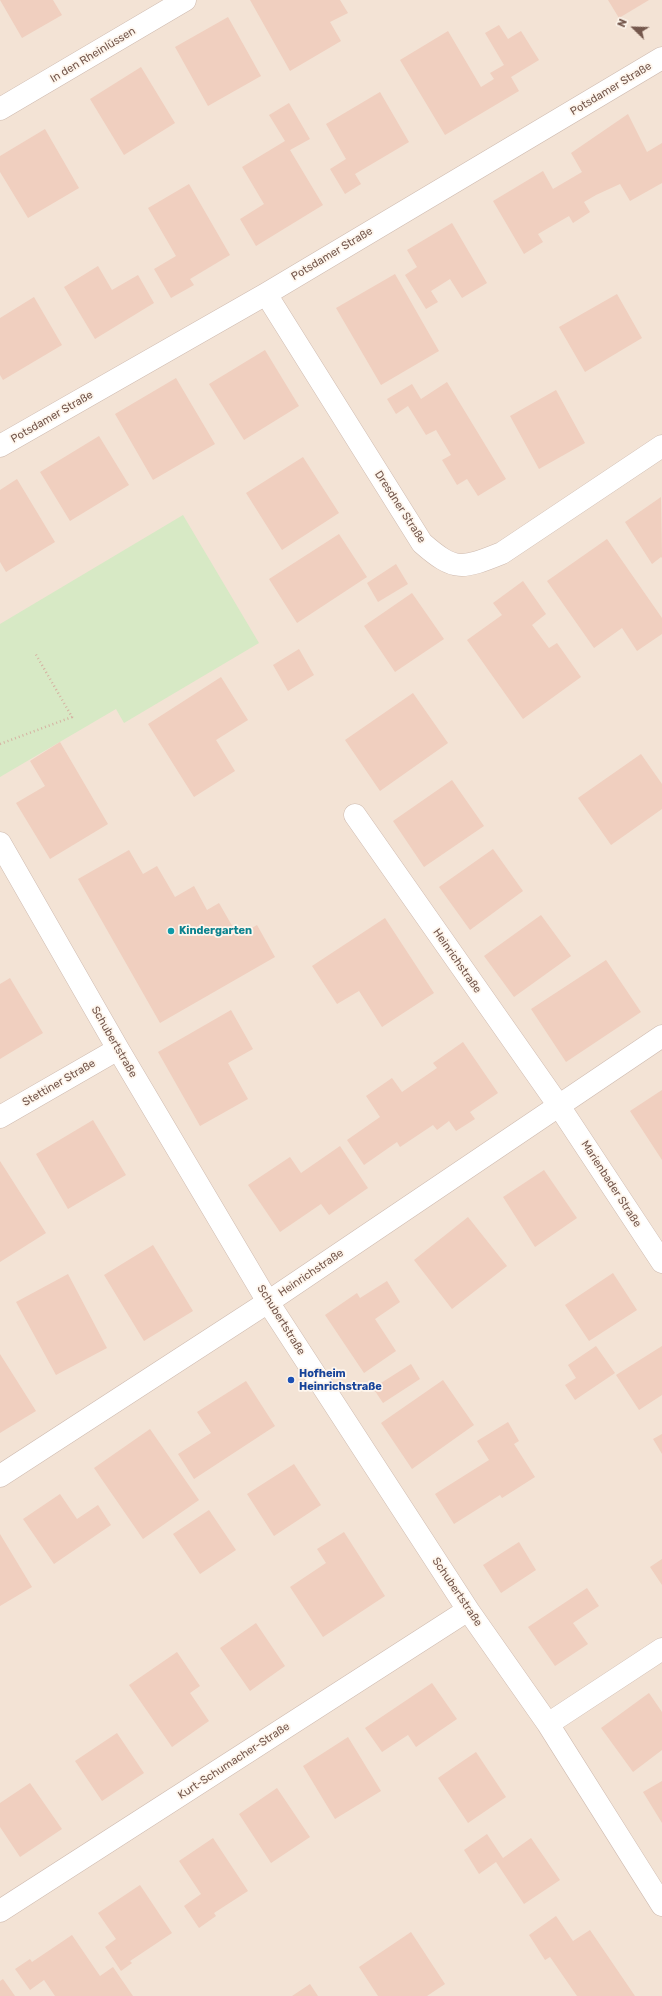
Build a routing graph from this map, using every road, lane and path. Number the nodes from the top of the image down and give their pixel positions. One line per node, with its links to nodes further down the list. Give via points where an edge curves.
1 (185, 0): 3 (street, In den Rheinlüssen)
2 (662, 58): 4 (street, Potsdamer Straße)
3 (0, 109)
4 (266, 294): 5 (street, Potsdamer Straße); 6 (street, Dresdner Straße, via 422,543 438,557 457,566 480,562 502,553)
5 (0, 446)
6 (662, 446)
7 (35, 653): 8 (path, via 72,717)
8 (0, 744)
9 (355, 815): 13 (street, Heinrichstraße)
10 (0, 843): 12 (street, Schubertstraße)
11 (662, 1036): 13 (street, Heinrichstraße)
12 (118, 1049): 14 (street, Stettiner Straße); 16 (street, Schubertstraße)
13 (559, 1106): 15 (street, Marienbader Straße); 16 (street, Heinrichstraße)
14 (0, 1117)
15 (662, 1262)
16 (268, 1302): 17 (street, Heinrichstraße); 18 (street, Schubertstraße)
17 (0, 1476)
18 (468, 1610): 20 (street, Schubertstraße); 22 (street, Kurt-Schumacher-Straße)
19 (662, 1649): 20 (street)
20 (548, 1724): 21 (street, Schubertstraße)
21 (662, 1905)
22 (0, 1911)

